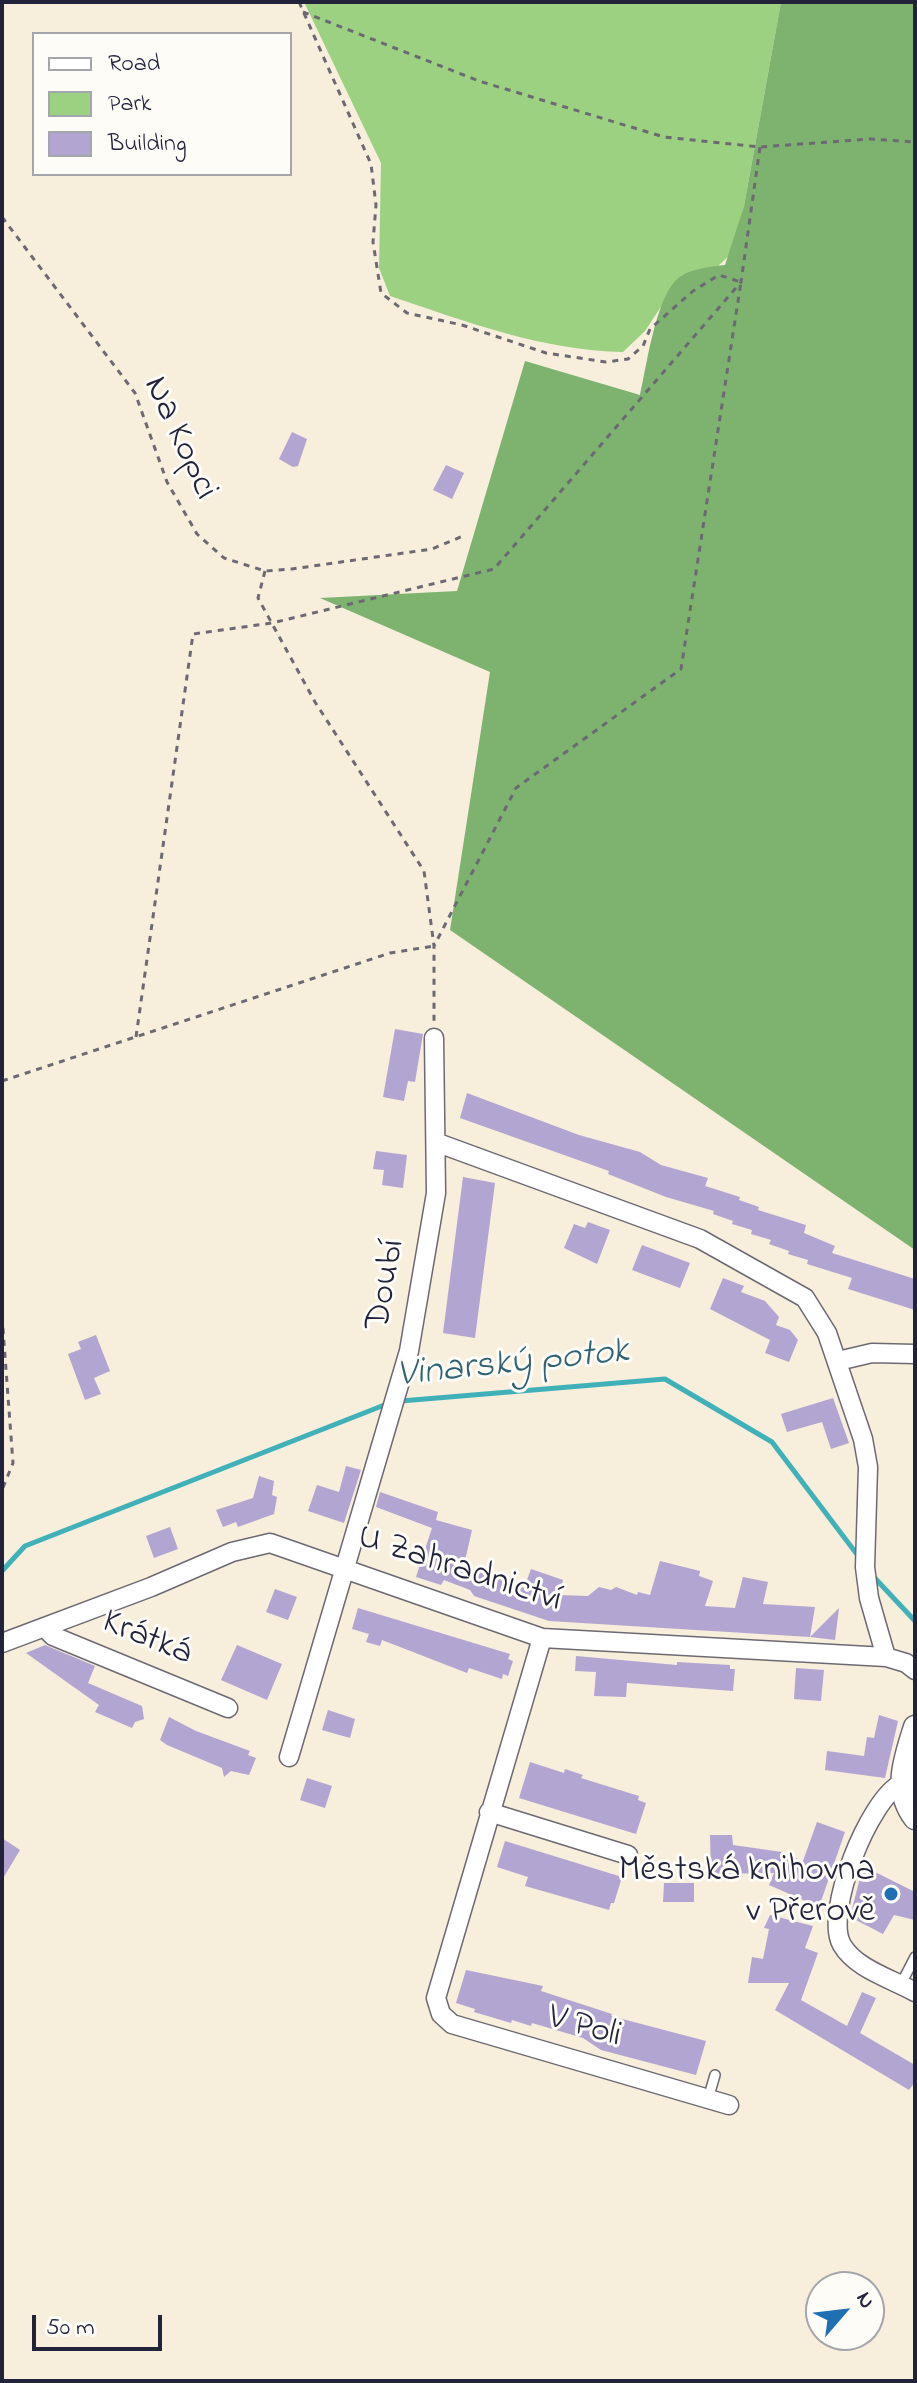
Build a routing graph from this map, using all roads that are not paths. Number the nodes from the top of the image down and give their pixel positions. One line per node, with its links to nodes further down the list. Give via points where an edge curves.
1 (434, 1038): 2 (street, Doubí)
2 (438, 1143): 4 (street, via 671,1227 772,1277 805,1298); 5 (street, Doubí, via 436,1193 409,1351)
3 (915, 1354): 4 (street, via 864,1354)
4 (838, 1361): 9 (street, via 866,1454 865,1567)
5 (346, 1569): 6 (street, U Zahradnictví, via 270,1543 232,1552); 7 (street, U Zahradnictví); 13 (street, Doubí)
6 (44, 1627): 8 (street, U Zahradnictví); 11 (street, Krátká, via 53,1636)
7 (542, 1638): 9 (street, U Zahradnictví); 15 (street)
8 (2, 1643)
9 (886, 1657): 10 (street, U Zahradnictví)
10 (915, 1670)
11 (228, 1708)
12 (915, 1727): 14 (street)
13 (289, 1757)
14 (901, 1784): 16 (street); 19 (street, via 882,1798 851,1864 837,1931 852,1957)
15 (489, 1812): 17 (street); 21 (street, V Poli, via 436,1998 441,2014 452,2024)
16 (915, 1818)
17 (628, 1855)
18 (915, 1957): 19 (lane)
19 (908, 1988)
20 (715, 2075): 21 (lane)
21 (708, 2099): 22 (street, V Poli)
22 (729, 2105)

